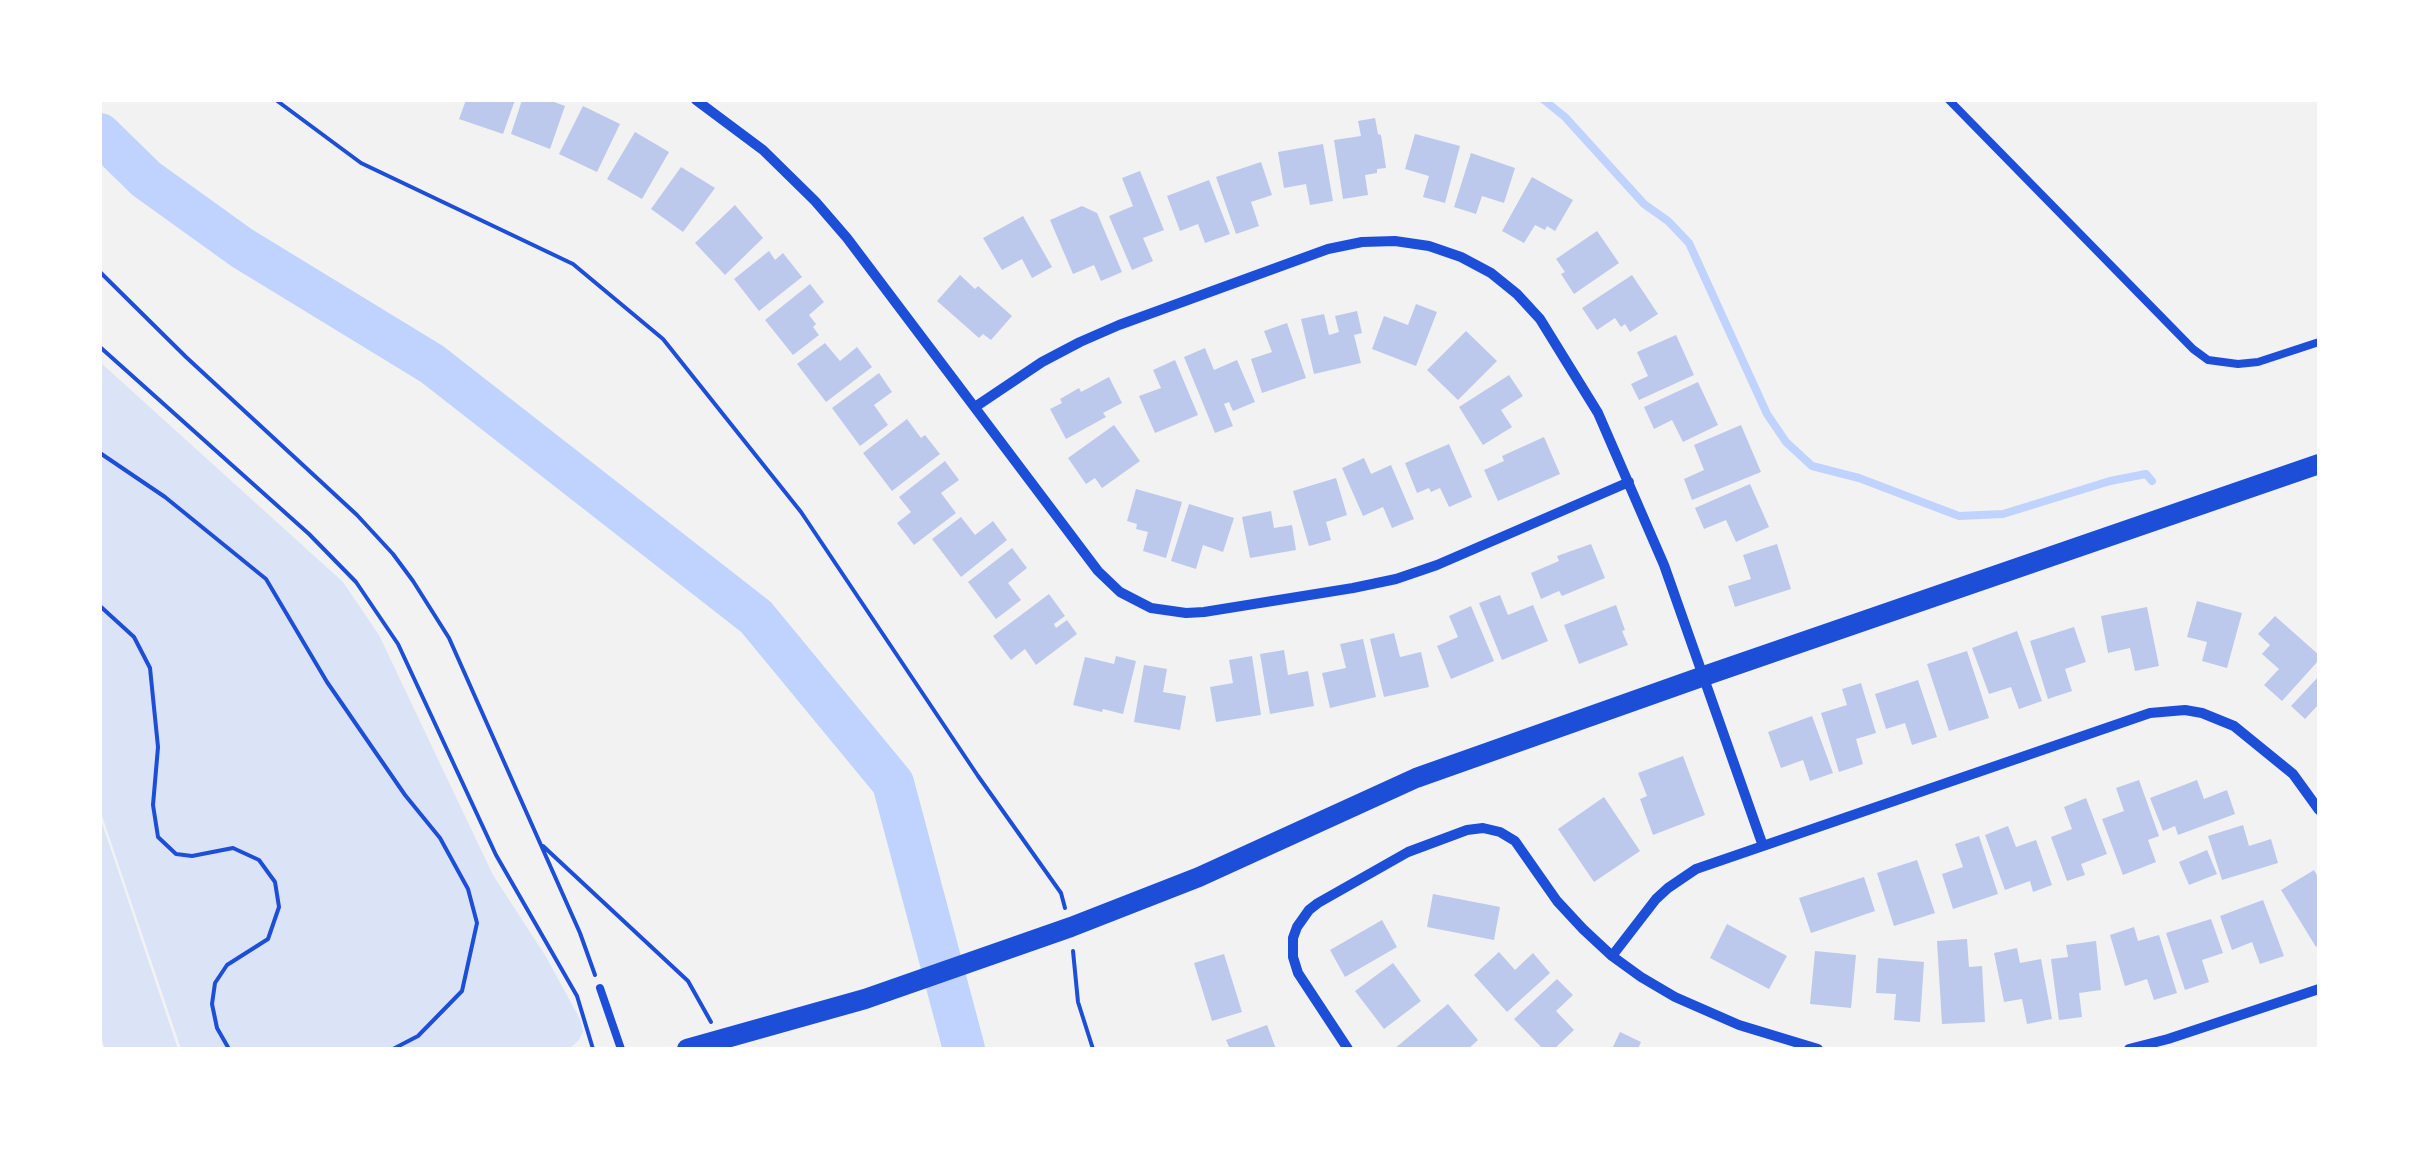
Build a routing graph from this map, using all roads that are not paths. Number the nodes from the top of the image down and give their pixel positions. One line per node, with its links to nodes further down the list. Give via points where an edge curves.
1 (696, 100): 4 (street, via 763,150 815,201)
2 (1950, 100): 3 (lane, via 2208,360 2258,362)
3 (2319, 342)
4 (975, 407): 6 (street, via 1098,571 1135,601 1168,612 1204,612 1396,578); 6 (street, via 1042,362 1119,325 1328,248 1395,241 1461,257 1517,294 1598,413)
5 (2319, 464): 7 (main road)
6 (1629, 482): 7 (street)
7 (1704, 676): 9 (street); 14 (main road, via 1416,778 1071,927 865,999)
8 (2319, 810): 9 (street, via 2292,774 2234,726 2202,712 2167,710)
9 (1763, 846): 10 (street, via 1696,870 1668,888)
10 (1612, 956): 15 (street, via 1557,900 1514,841 1484,828 1462,832 1408,852 1318,903 1296,927 1298,972); 16 (street, via 1675,996)
11 (600, 988): 13 (lane)
12 (2319, 990): 17 (street)
13 (622, 1049)
14 (687, 1049)
15 (1348, 1049)
16 (1818, 1049)
17 (2129, 1049)

